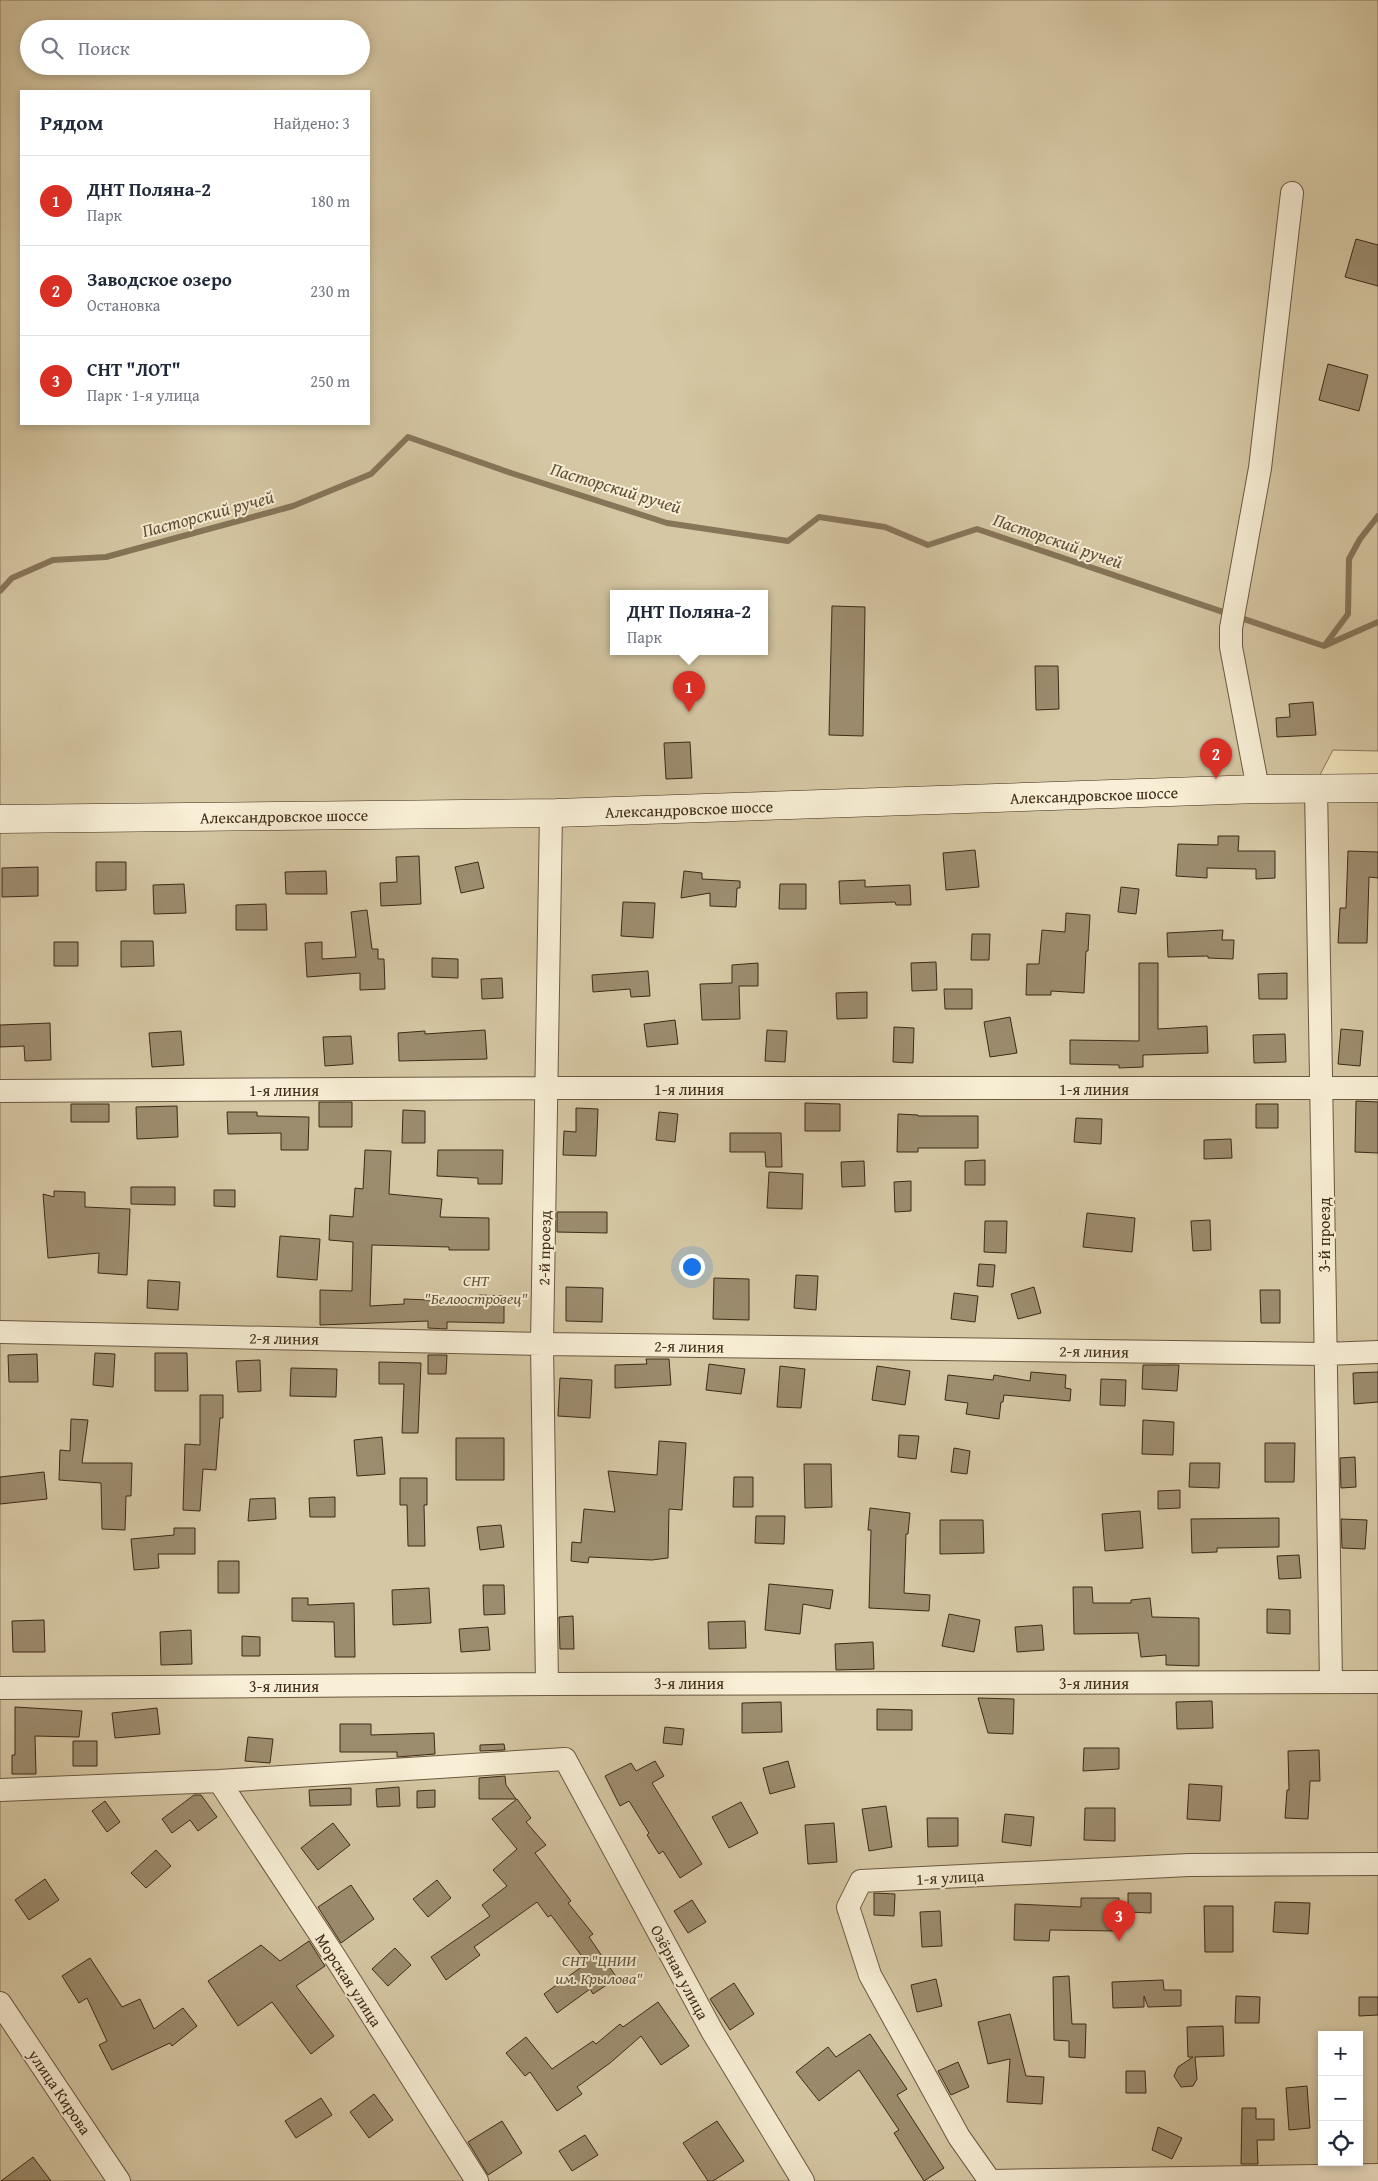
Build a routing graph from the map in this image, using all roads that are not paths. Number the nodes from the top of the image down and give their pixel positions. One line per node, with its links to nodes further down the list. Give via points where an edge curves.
1 (1292, 193): 4 (street, via 1260,468 1231,628 1230,647)
2 (1316, 788): 3 (street, Александровское шоссе); 4 (street, Александровское шоссе); 9 (street, 3-й проезд)
3 (1378, 788)
4 (1258, 789): 5 (street, Александровское шоссе)
5 (551, 813): 6 (street, Александровское шоссе); 7 (street, 2-й проезд)
6 (0, 819)
7 (546, 1088): 9 (street, 1-я линия); 10 (street, 1-я линия); 12 (street, 2-й проезд)
8 (1378, 1088): 9 (street, 1-я линия)
9 (1323, 1089): 14 (street, 3-й проезд)
10 (0, 1091)
11 (0, 1332): 12 (street, 2-я линия)
12 (542, 1344): 14 (street, 2-я линия); 17 (street, 2-й проезд)
13 (1378, 1352): 14 (street, 2-я линия)
14 (1325, 1354): 15 (street, 3-й проезд)
15 (1331, 1682): 16 (street, 3-я линия); 17 (street, 3-я линия)
16 (1378, 1682)
17 (547, 1684): 18 (street, 3-я линия)
18 (0, 1688)
19 (219, 1781): 20 (street); 25 (street, Морская улица); 26 (street, Озёрная улица, via 565,1760 712,2031)
20 (0, 1790)
21 (1378, 1864): 27 (street, 1-я улица, via 1189,1865 861,1881 848,1907 870,1975 959,2138)
22 (0, 2003): 24 (street, улица Кирова)
23 (1378, 2175): 27 (street)
24 (114, 2179)
25 (477, 2181)
26 (803, 2181)
27 (990, 2181)

